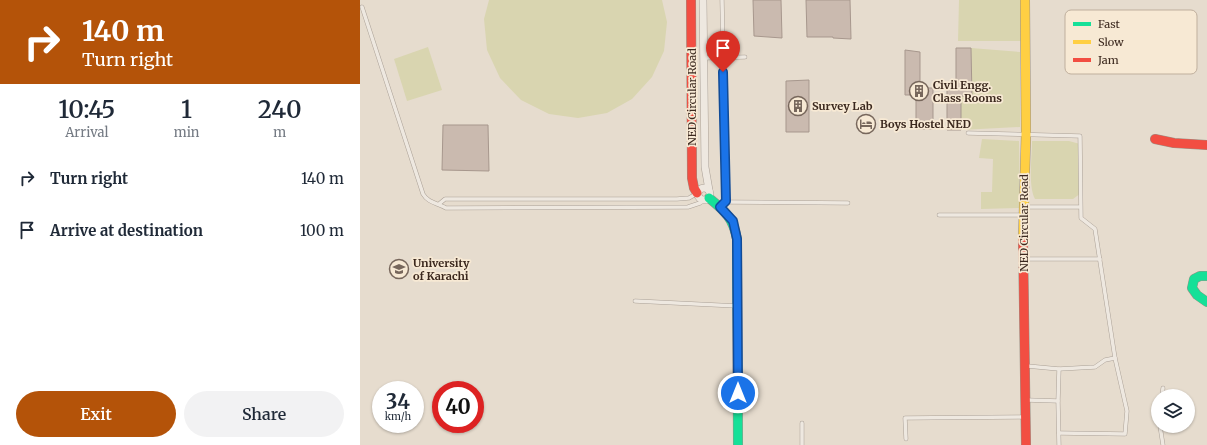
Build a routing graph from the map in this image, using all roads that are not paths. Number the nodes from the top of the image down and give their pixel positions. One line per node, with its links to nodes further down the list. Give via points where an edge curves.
1 (691, 0): 13 (street, NED Circular Road, via 692,178)
2 (703, 0): 7 (street, NED Circular Road)
3 (722, 0): 8 (lane)
4 (1025, 0): 10 (street, NED Circular Road)
5 (362, 7): 16 (lane, via 423,194 430,202)
6 (745, 57): 8 (lane)
7 (703, 58): 8 (lane); 14 (street, NED Circular Road)
8 (722, 58): 17 (lane)
9 (968, 133): 10 (lane)
10 (1026, 134): 18 (lane, via 1080,136); 19 (street, NED Circular Road)
11 (1155, 140): 12 (street)
12 (1207, 145)
13 (697, 193): 14 (street, via 699,198); 14 (street, via 704,188); 16 (lane, via 689,198 677,199 445,199)
14 (707, 196): 16 (lane, via 700,203 688,207 446,208); 17 (street)
15 (848, 203): 17 (lane)
16 (439, 204)
17 (724, 204): 26 (street, via 736,230)
18 (1080, 207): 19 (lane); 22 (lane, via 1081,218 1095,229)
19 (1024, 211): 20 (lane); 21 (street, NED Circular Road)
20 (939, 215)
21 (1024, 259): 22 (lane); 28 (street, NED Circular Road)
22 (1100, 259): 27 (lane)
23 (1207, 276): 25 (street, via 1194,279 1192,288)
24 (635, 301): 26 (lane)
25 (1207, 302)
26 (738, 306): 37 (street)
27 (1115, 358): 29 (lane, via 1105,360 1095,367); 34 (lane, via 1127,411 1125,434)
28 (1026, 366): 29 (lane); 30 (street, NED Circular Road)
29 (1059, 369): 31 (lane)
30 (1026, 400): 31 (lane); 32 (street, NED Circular Road)
31 (1058, 401): 34 (lane)
32 (1026, 417): 36 (lane, via 905,418); 39 (street, NED Circular Road)
33 (802, 423): 38 (lane)
34 (1059, 433): 40 (lane)
35 (1161, 433): 41 (lane)
36 (906, 439)
37 (738, 445)
38 (802, 445)
39 (1026, 445)
40 (1059, 445)
41 (1163, 445)

